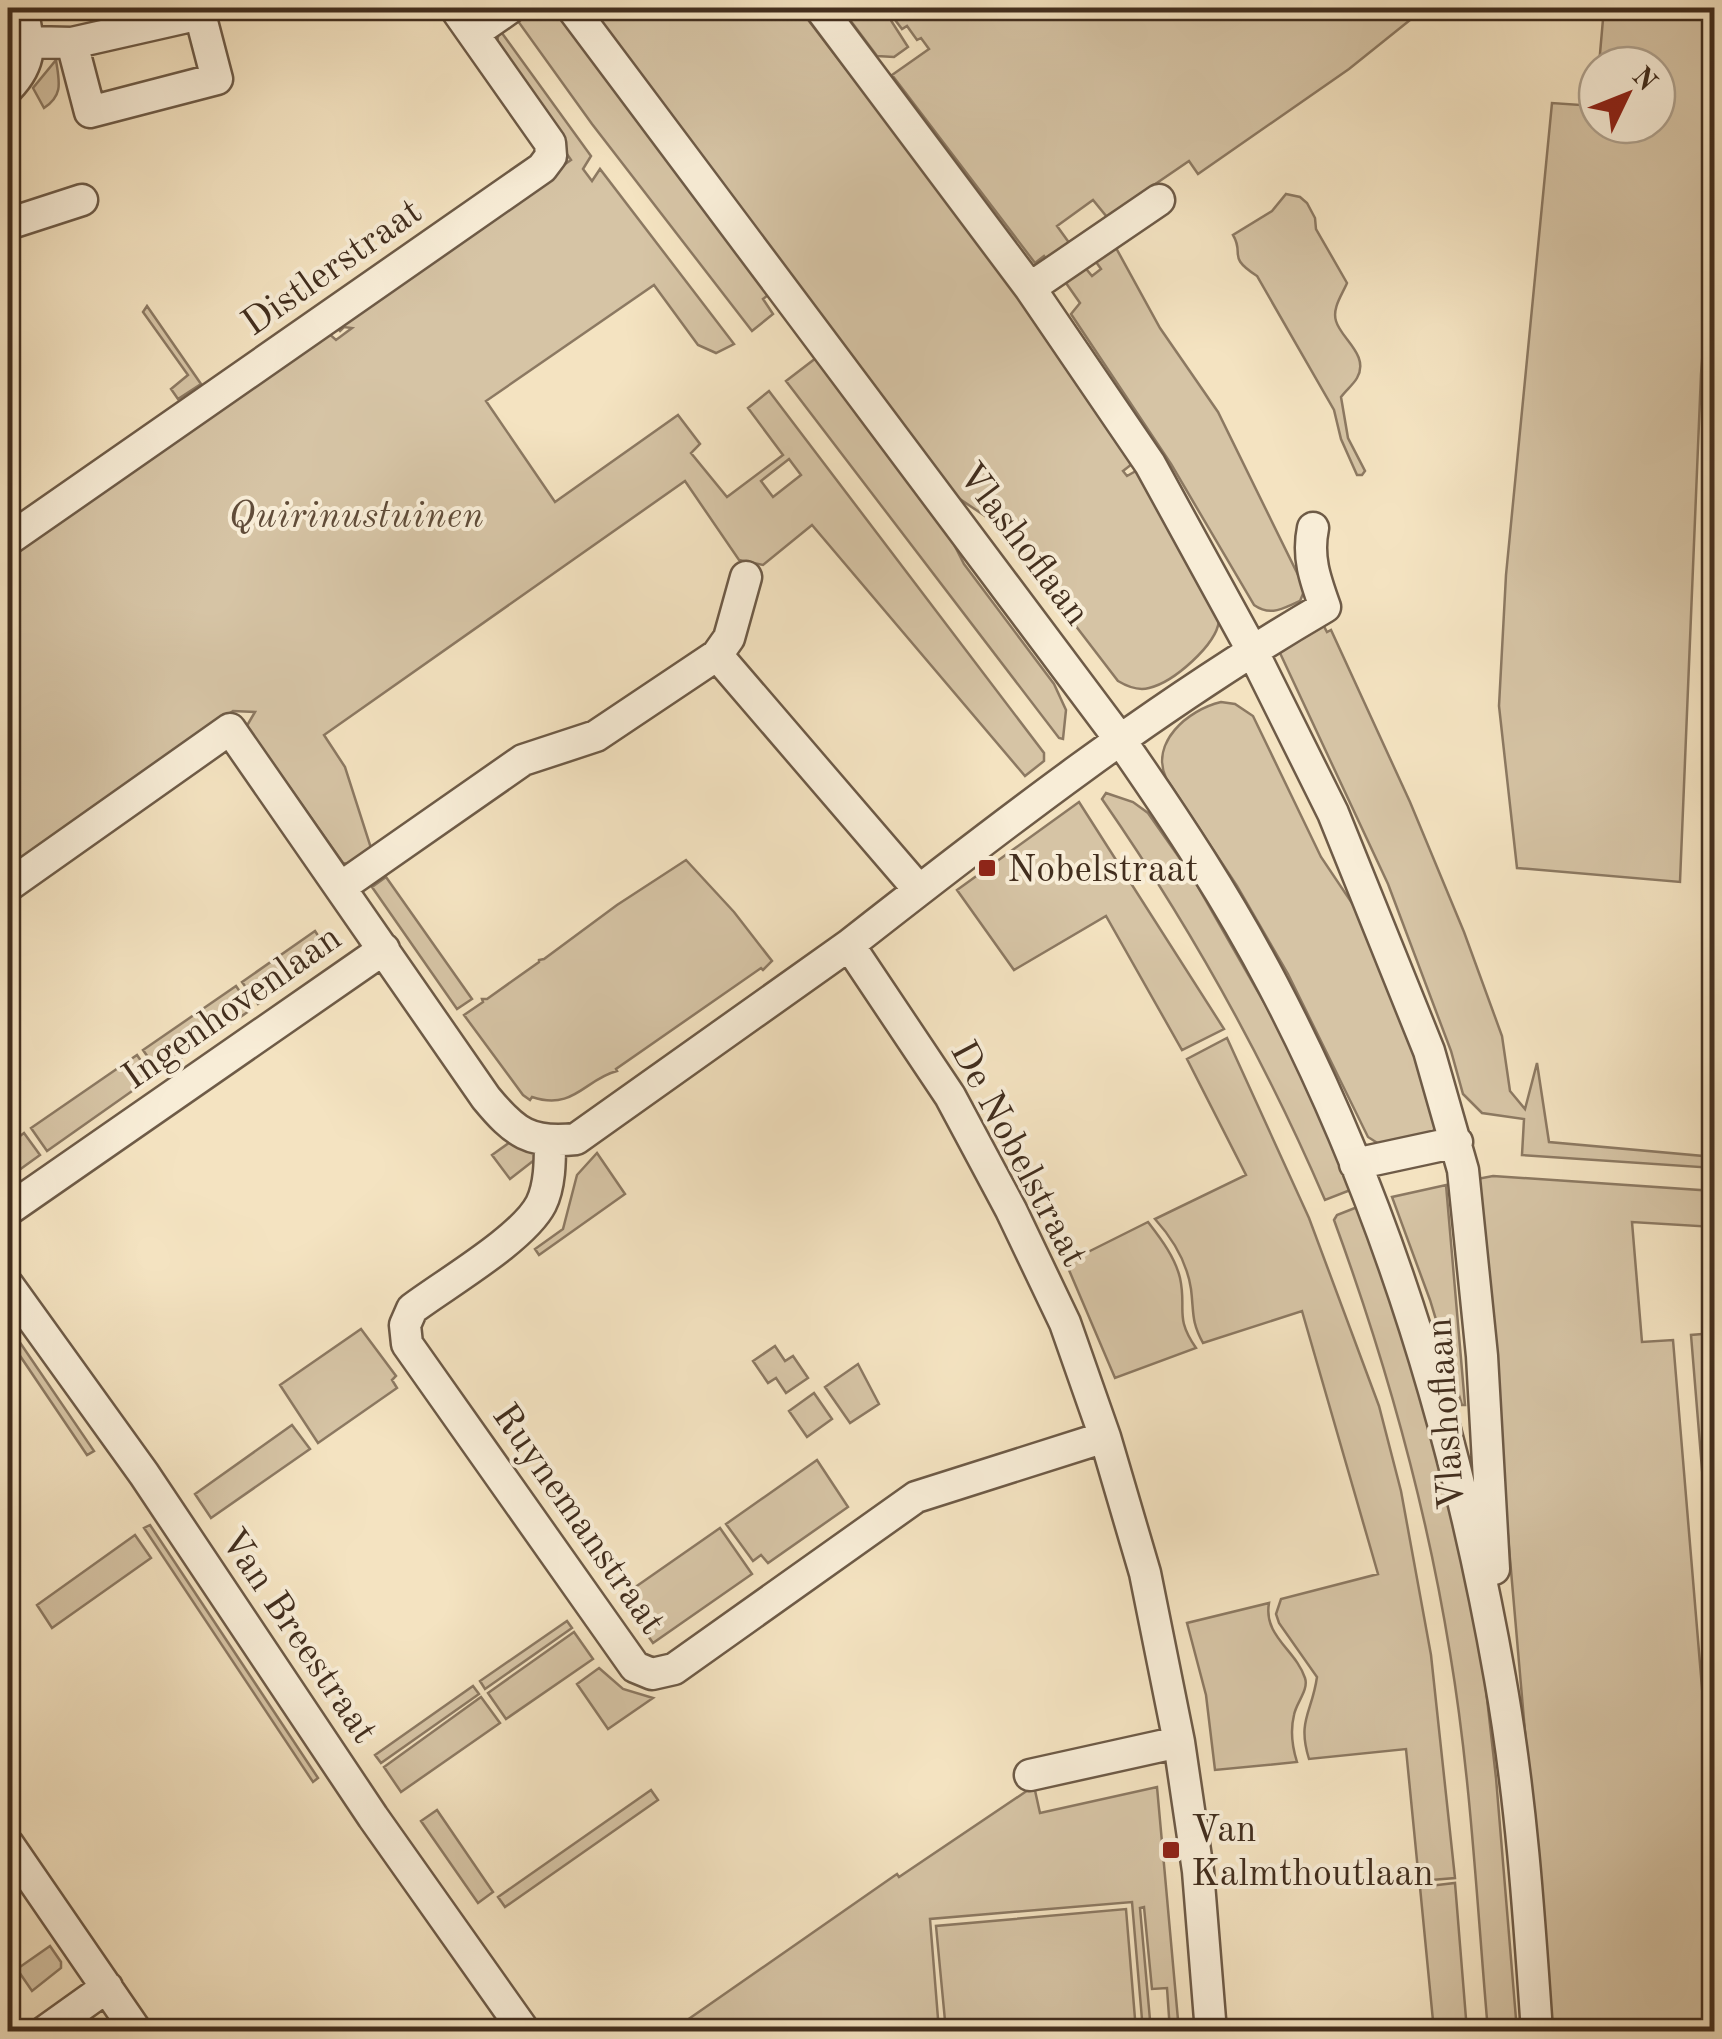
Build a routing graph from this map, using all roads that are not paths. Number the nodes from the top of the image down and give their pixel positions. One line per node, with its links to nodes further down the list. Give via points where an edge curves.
1 (22, 8): 7 (street)
2 (455, 8): 6 (street, Distlerstraat)
3 (510, 8): 6 (street)
4 (572, 8): 19 (street, Vlashoflaan)
5 (820, 8): 13 (street, Vlashoflaan)
6 (474, 33): 15 (street, Distlerstraat, via 550,142 551,156 542,168)
7 (28, 42): 8 (street); 9 (street, via 24,72)
8 (72, 43): 8 (street, via 200,14 217,79 90,112)
9 (8, 88)
10 (82, 200): 12 (street)
11 (1159, 200): 13 (street)
12 (8, 224)
13 (1030, 288): 17 (street, Vlashoflaan, via 1150,464)
14 (1314, 528): 17 (street, via 1309,549 1326,606)
15 (8, 540)
16 (746, 578): 18 (street, via 729,638)
17 (1252, 650): 19 (street); 26 (street, Vlashoflaan, via 1340,830 1429,1051)
18 (717, 655): 21 (street, via 596,736 523,760); 22 (street)
19 (1121, 741): 22 (street); 27 (street, Vlashoflaan, via 1195,848 1273,985)
20 (8, 886): 21 (street, via 230,729)
21 (341, 886): 24 (street)
22 (919, 890): 23 (street)
23 (849, 945): 25 (street, via 576,1139); 30 (street, De Nobelstraat, via 950,1096 1011,1210 1065,1323)
24 (384, 949): 25 (street, Ingenhovenlaan, via 498,1112 522,1134); 28 (street, Ingenhovenlaan)
25 (550, 1142): 30 (street, Ruynemanstraat, via 541,1204 518,1232 412,1309 405,1325 408,1344 635,1667 652,1674 674,1669 916,1497)
26 (1457, 1142): 27 (street); 31 (street, Vlashoflaan, via 1482,1356)
27 (1355, 1164): 31 (street, Vlashoflaan, via 1445,1432)
28 (8, 1210)
29 (8, 1284): 38 (street, Van Breestraat)
30 (1105, 1437): 32 (street, De Nobelstraat, via 1144,1573)
31 (1501, 1682): 40 (street, Vlashoflaan, via 1526,1871)
32 (1178, 1742): 33 (street); 39 (street, De Nobelstraat, via 1198,1871)
33 (1030, 1775)
34 (8, 1844): 35 (street)
35 (107, 1987): 36 (street); 37 (street)
36 (44, 2032)
37 (137, 2032)
38 (525, 2032)
39 (1210, 2032)
40 (1536, 2032)

